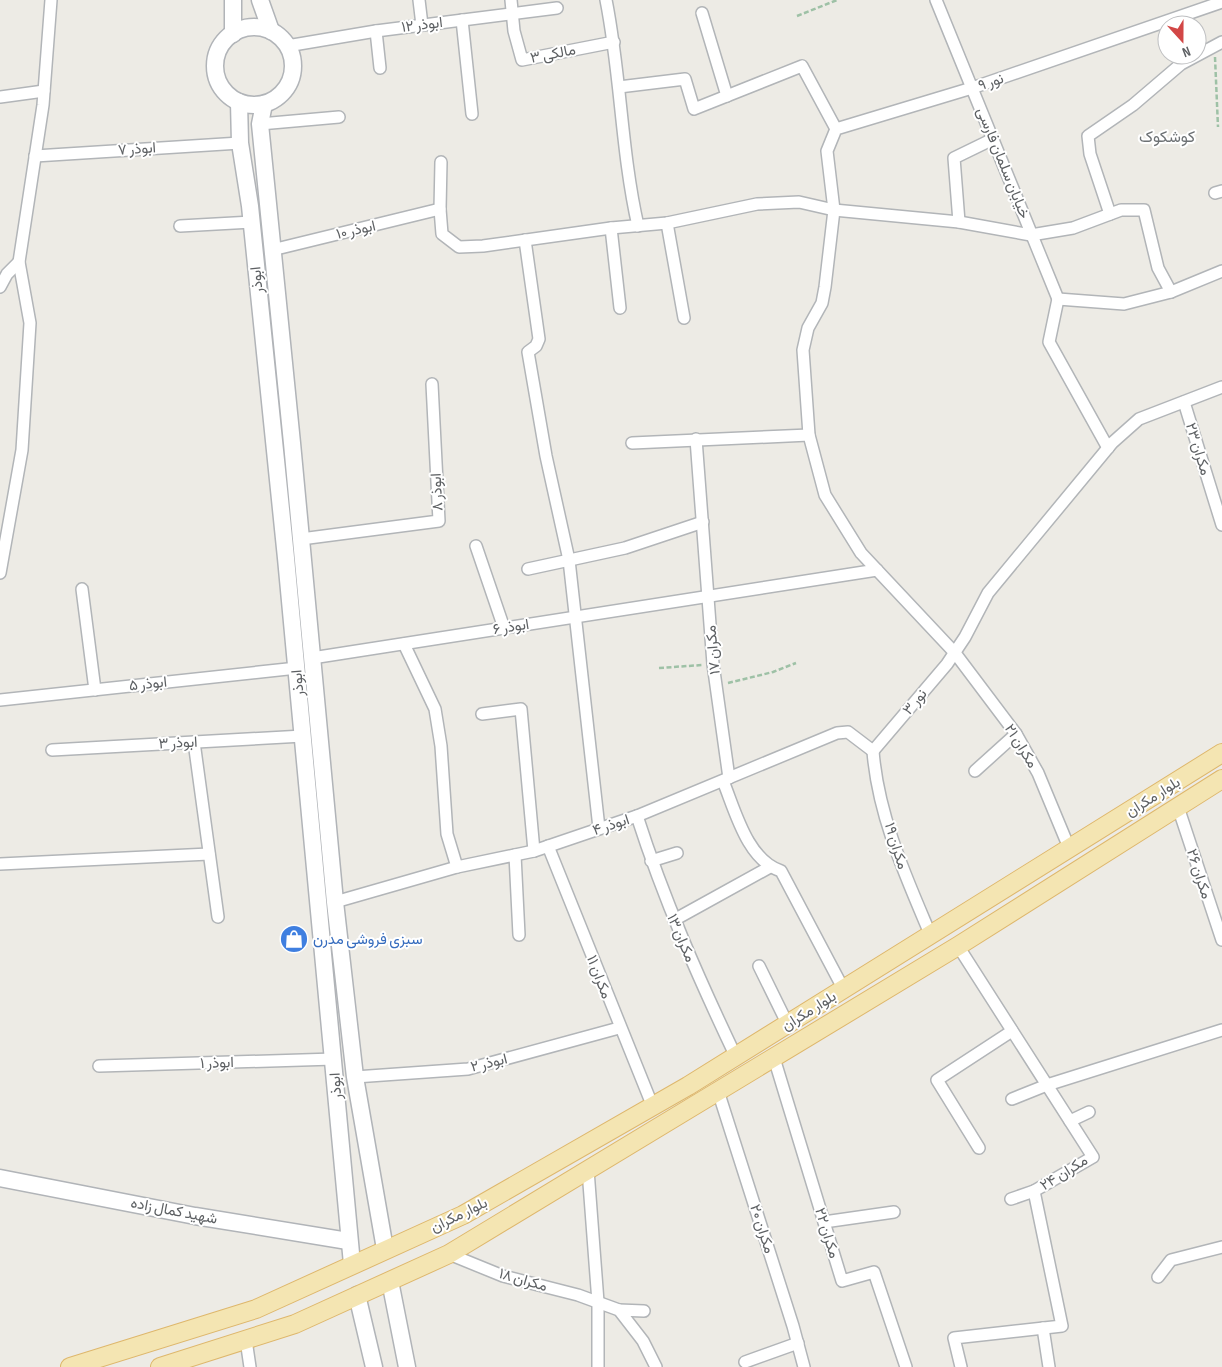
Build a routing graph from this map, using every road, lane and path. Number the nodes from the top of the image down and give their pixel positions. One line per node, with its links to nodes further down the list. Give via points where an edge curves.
1 (51, 0): 25 (street)
2 (233, 0): 18 (main road)
3 (260, 0): 16 (main road)
4 (419, 0): 15 (street)
5 (511, 0): 11 (street, مالکی ۳)
6 (606, 0): 19 (street)
7 (837, 0): 13 (path)
8 (936, 0): 24 (street, خیابان سلمان فارسی)
9 (1222, 2): 24 (street, نور ۹)
10 (557, 8): 11 (street, ابوذر ۱۲)
11 (512, 13): 14 (street, ابوذر ۱۲); 19 (street, مالکی ۳, via 522,60)
12 (702, 13): 27 (street)
13 (797, 16)
14 (462, 20): 15 (street, ابوذر ۱۲); 30 (street)
15 (422, 25): 17 (street, ابوذر ۱۲)
16 (271, 31): 18 (main road, via 244,29); 21 (main road)
17 (376, 31): 21 (street, ابوذر ۱۲); 22 (street)
18 (233, 34): 28 (main road, via 218,52 216,76 221,87)
19 (614, 42): 23 (street)
20 (1218, 44): 33 (path); 41 (street, via 1181,64 1133,105 1088,136 1090,154)
21 (286, 46): 29 (main road, via 293,63 292,76 286,89)
22 (380, 68)
23 (619, 87): 27 (street, via 685,79 694,109); 46 (street, via 628,181)
24 (972, 88): 34 (street, نور ۹); 35 (street, خیابان سلمان فارسی)
25 (44, 91): 26 (street); 37 (street)
26 (0, 96)
27 (727, 96): 34 (street, via 802,66)
28 (239, 102): 29 (main road); 36 (main road, ابوذر)
29 (264, 104): 32 (main road, ابوذر)
30 (472, 114)
31 (339, 117): 32 (street)
32 (260, 124): 50 (main road, ابوذر)
33 (1218, 127)
34 (836, 129): 40 (street, via 827,151)
35 (993, 139): 43 (street, via 954,158); 48 (street, خیابان سلمان فارسی)
36 (240, 143): 37 (street, ابوذر ۷); 42 (main road, ابوذر)
37 (35, 156): 51 (street)
38 (441, 162): 39 (street)
39 (440, 209): 49 (street, via 442,234 460,247); 50 (street, ابوذر ۱۰)
40 (834, 210): 43 (street); 44 (street, via 799,202 757,204); 61 (street, مکران ۲۱, via 822,303 808,328 803,350)
41 (1110, 214): 48 (street, via 1073,228); 54 (street, via 1121,210 1144,210 1158,268)
42 (252, 222): 45 (street); 82 (main road, ابوذر)
43 (959, 222): 48 (street)
44 (667, 223): 46 (street); 57 (street)
45 (180, 226)
46 (638, 226): 47 (street)
47 (611, 228): 49 (street); 56 (street)
48 (1031, 235): 55 (street, خیابان سلمان فارسی)
49 (524, 240): 69 (street, via 539,338 536,346 528,352)
50 (272, 250): 67 (main road, ابوذر)
51 (19, 262): 53 (street); 72 (street, via 30,323 22,450)
52 (1222, 271): 54 (street)
53 (0, 287)
54 (1171, 292): 55 (street, via 1124,304)
55 (1058, 299): 64 (street, via 1049,342)
56 (620, 308)
57 (684, 318)
58 (432, 384): 67 (street, ابوذر ۸, via 439,521)
59 (1222, 387): 60 (street, نور ۳)
60 (1184, 402): 64 (street, نور ۳, via 1139,419); 66 (street, مکران ۲۳)
61 (809, 435): 62 (street); 71 (street, مکران ۲۱, via 825,495 861,553)
62 (696, 439): 63 (street); 65 (street, مکران ۱۷)
63 (632, 443)
64 (1108, 448): 78 (street, نور ۳, via 988,593)
65 (703, 522): 69 (street, via 625,548); 74 (street, مکران ۱۷)
66 (1222, 525)
67 (301, 539): 79 (main road, ابوذر)
68 (476, 546): 76 (street)
69 (569, 560): 70 (street); 75 (street)
70 (528, 569)
71 (877, 570): 74 (street, ابوذر ۶); 78 (street, مکران ۲۱)
72 (0, 572)
73 (82, 589): 85 (street)
74 (709, 596): 75 (street, ابوذر ۶); 81 (street, مکران ۱۷)
75 (575, 617): 76 (street, ابوذر ۶); 99 (street)
76 (504, 628): 77 (street, ابوذر ۶)
77 (404, 644): 79 (street, ابوذر ۶); 108 (street, via 435,709 447,834)
78 (954, 653): 88 (street, مکران ۲۱); 92 (street, نور ۳)
79 (312, 658): 110 (main road, ابوذر)
80 (796, 663): 84 (path)
81 (713, 664): 83 (path); 84 (street, مکران ۱۷)
82 (296, 668): 85 (street, ابوذر ۵); 89 (main road, ابوذر)
83 (659, 668)
84 (716, 686): 95 (street, مکران ۱۷)
85 (95, 690): 86 (street, ابوذر ۵)
86 (0, 700)
87 (482, 714): 102 (street, via 521,708)
88 (1016, 734): 94 (street); 101 (street, مکران ۲۱, via 1038,773)
89 (303, 736): 90 (street, ابوذر ۳); 120 (main road, ابوذر)
90 (194, 742): 91 (street, ابوذر ۳); 104 (street)
91 (52, 750)
92 (874, 751): 95 (street, ابوذر ۴, via 848,732 837,732); 114 (street, مکران ۱۹, via 875,778 900,865)
93 (1222, 753): 101 (main road, بلوار مکران)
94 (975, 771)
95 (726, 779): 98 (street, ابوذر ۴); 109 (street, مکران ۱۷, via 748,841)
96 (1222, 779): 97 (main road)
97 (1178, 807): 115 (street, مکران ۲۶); 116 (main road)
98 (637, 816): 99 (street, ابوذر ۴); 106 (street, مکران ۱۳)
99 (599, 828): 100 (street, ابوذر ۴)
100 (548, 846): 102 (street, ابوذر ۴); 122 (street, مکران ۱۱)
101 (1070, 850): 114 (main road, بلوار مکران)
102 (534, 851): 105 (street, ابوذر ۴)
103 (677, 853): 106 (street)
104 (209, 854): 107 (street); 111 (street)
105 (515, 855): 108 (street, ابوذر ۴); 113 (street)
106 (651, 861): 112 (street, مکران ۱۳)
107 (0, 864)
108 (457, 867): 110 (street, ابوذر ۴)
109 (770, 867): 112 (street); 118 (street, مکران ۱۷, via 781,871)
110 (334, 902): 119 (main road, ابوذر)
111 (218, 917)
112 (674, 920): 125 (street, مکران ۱۳, via 688,957)
113 (518, 934)
114 (931, 936): 118 (main road, بلوار مکران)
115 (1222, 940)
116 (958, 946): 124 (street, مکران ۲۴); 126 (main road)
117 (760, 966): 121 (street)
118 (844, 990): 121 (main road, بلوار مکران)
119 (346, 1002): 120 (main road); 129 (main road, ابوذر)
120 (329, 1003): 127 (main road, ابوذر)
121 (788, 1025): 125 (main road, بلوار مکران)
122 (620, 1028): 129 (street, ابوذر ۲, via 468,1069); 133 (street, مکران ۱۱)
123 (1222, 1030): 130 (street)
124 (1012, 1031): 130 (street, مکران ۲۴); 136 (street, via 938,1080)
125 (736, 1057): 133 (main road, بلوار مکران)
126 (774, 1058): 131 (main road); 142 (street, مکران ۲۲)
127 (334, 1059): 128 (street, ابوذر ۱); 143 (main road, ابوذر)
128 (99, 1066)
129 (355, 1077): 145 (main road, ابوذر)
130 (1047, 1085): 132 (street); 135 (street, مکران ۲۴)
131 (718, 1091): 137 (main road); 156 (street, مکران ۲۰)
132 (1012, 1099)
133 (653, 1106): 145 (main road, بلوار مکران, via 463,1215)
134 (1089, 1112): 135 (street)
135 (1070, 1120): 139 (street, مکران ۲۴, via 1093,1157)
136 (979, 1148)
137 (588, 1170): 146 (main road); 151 (street)
138 (0, 1178): 143 (main road, شهید کمال زاده, via 195,1216)
139 (1034, 1191): 140 (street); 154 (street, مکران ۲۴, via 1062,1326)
140 (1011, 1199)
141 (894, 1212): 142 (street)
142 (824, 1222): 166 (street, مکران ۲۲, via 842,1281 874,1272)
143 (348, 1241): 147 (main road, ابوذر)
144 (1222, 1246): 148 (street, via 1171,1260)
145 (385, 1249): 147 (main road, بلوار مکران); 149 (main road)
146 (449, 1254): 149 (main road); 151 (street, مکران ۱۸, via 503,1276)
147 (352, 1264): 150 (main road); 158 (main road, via 256,1309)
148 (1158, 1277)
149 (390, 1281): 150 (main road); 162 (main road)
150 (357, 1295): 155 (main road, via 295,1324); 161 (main road)
151 (598, 1302): 152 (street, مکران ۱۸); 163 (street)
152 (619, 1310): 153 (street); 164 (street, via 643,1341)
153 (644, 1311)
154 (1043, 1328): 167 (street, مکران ۲۴, via 954,1338); 168 (street)
155 (246, 1340): 159 (main road); 160 (street)
156 (798, 1343): 157 (street); 165 (street, مکران ۲۰)
157 (745, 1362)
158 (70, 1367)
159 (160, 1367)
160 (250, 1367)
161 (374, 1367)
162 (407, 1367)
163 (598, 1367)
164 (656, 1367)
165 (804, 1367)
166 (906, 1367)
167 (961, 1367)
168 (1049, 1367)

